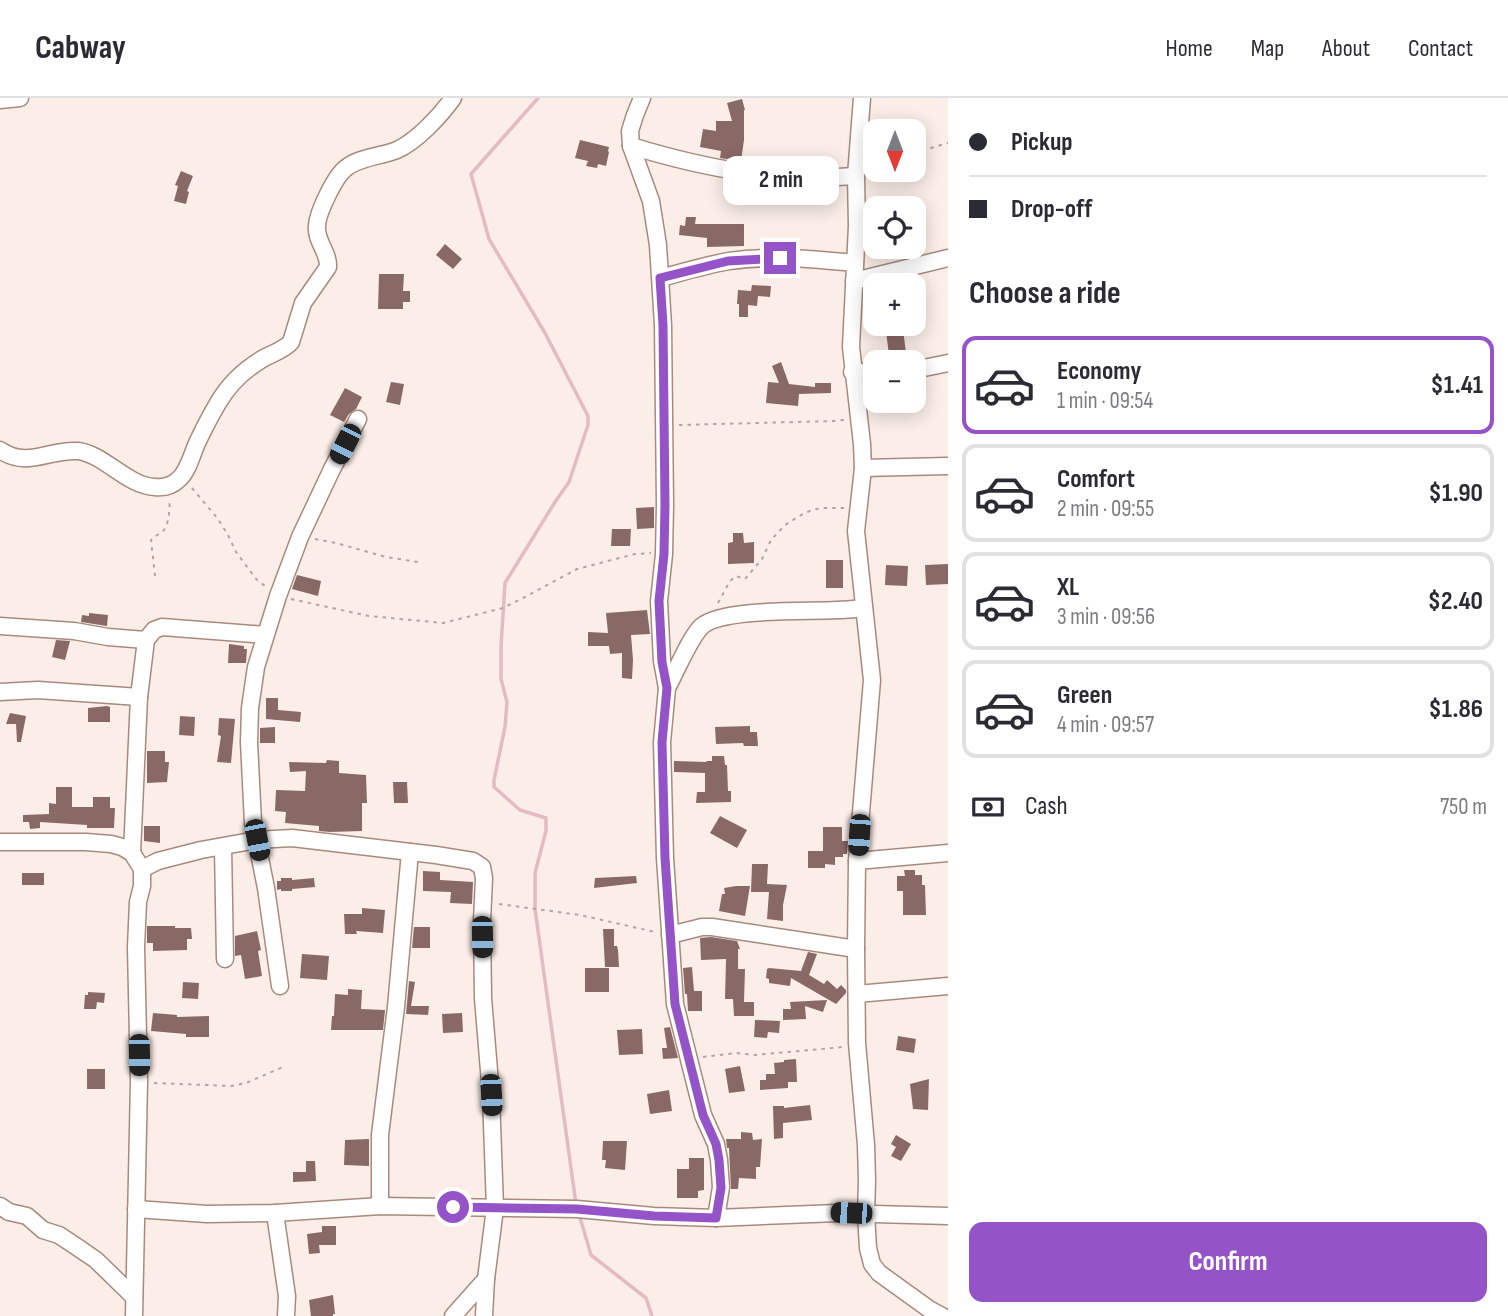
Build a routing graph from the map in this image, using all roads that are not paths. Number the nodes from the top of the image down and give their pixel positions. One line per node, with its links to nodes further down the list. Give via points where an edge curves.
1 (20, 98): 5 (street)
2 (453, 98): 17 (street, via 442,114 399,149 346,168 320,209 316,227 328,267 303,303 291,342 230,385 199,438 186,483 150,487 79,451 22,459)
3 (640, 98): 6 (street, via 630,131)
4 (862, 98): 7 (street)
5 (0, 100)
6 (631, 146): 7 (street, via 751,174); 10 (street, via 651,201)
7 (856, 176): 9 (street)
8 (948, 258): 11 (street)
9 (855, 263): 10 (street, via 756,258); 11 (street)
10 (660, 278): 24 (street, via 665,505 659,601)
11 (854, 281): 14 (street)
12 (948, 363): 13 (street)
13 (926, 368)
14 (852, 372): 15 (street); 19 (street)
15 (863, 372)
16 (358, 419): 22 (street, via 300,537)
17 (0, 450)
18 (948, 466): 19 (street)
19 (863, 468): 20 (street, via 856,531)
20 (864, 608): 24 (street, via 715,619 694,637); 33 (street, via 873,680)
21 (0, 626): 23 (street)
22 (265, 635): 23 (street, via 162,627); 27 (street, via 250,708)
23 (146, 640): 26 (street)
24 (667, 688): 35 (street, via 662,742)
25 (0, 692): 26 (street)
26 (139, 697): 31 (street)
27 (257, 840): 29 (street); 30 (street, via 292,838); 38 (street)
28 (0, 842): 31 (street, via 111,844)
29 (223, 847): 34 (street, via 170,857); 37 (street)
30 (410, 852): 42 (street, via 380,1135); 43 (street, via 473,861 484,872 483,998)
31 (132, 853): 34 (street)
32 (948, 853): 33 (street)
33 (858, 861): 36 (street)
34 (142, 869): 44 (street, via 136,947 139,1082)
35 (670, 935): 36 (street, via 712,927); 48 (street, via 675,1004 719,1160)
36 (856, 949): 40 (street)
37 (225, 959)
38 (280, 986)
39 (948, 986): 40 (street)
40 (857, 994): 46 (street)
41 (0, 1206): 50 (street, via 27,1216 80,1249)
42 (380, 1206): 43 (street); 45 (street)
43 (495, 1208): 48 (street); 49 (street)
44 (135, 1209): 45 (street); 50 (street)
45 (275, 1213): 52 (street)
46 (866, 1214): 47 (street); 48 (street); 55 (street, via 872,1264)
47 (948, 1216)
48 (716, 1218)
49 (486, 1279): 53 (street); 54 (street)
50 (134, 1297): 51 (street)
51 (134, 1316)
52 (286, 1316)
53 (453, 1316)
54 (484, 1316)
55 (942, 1316)

